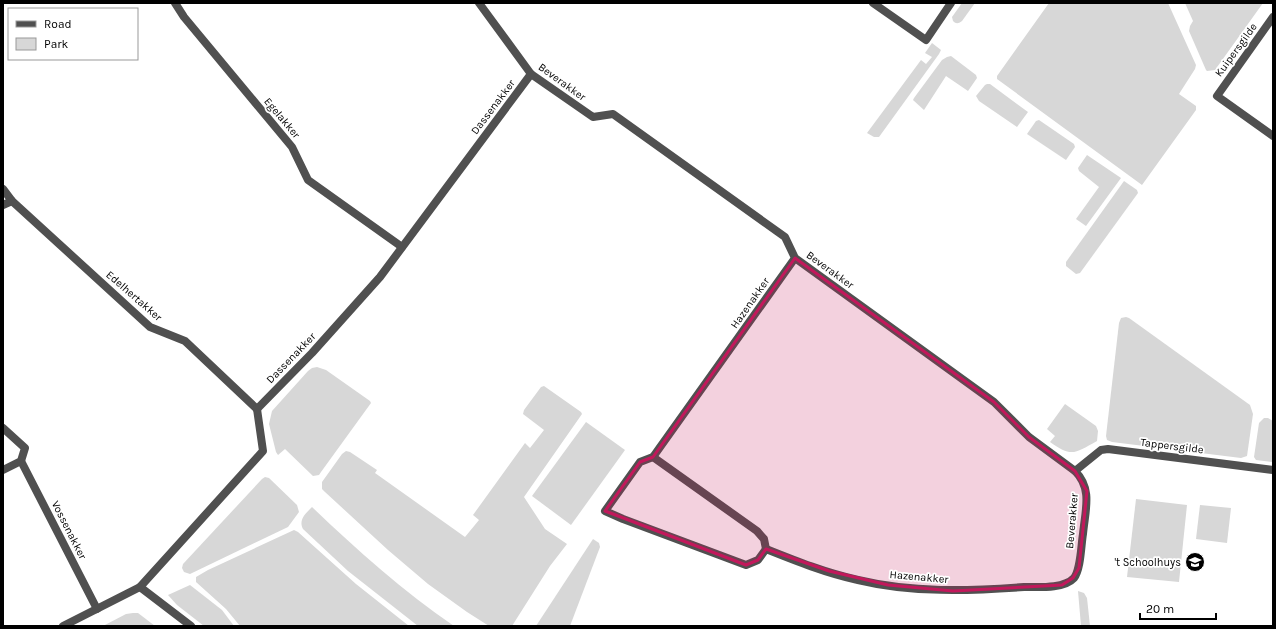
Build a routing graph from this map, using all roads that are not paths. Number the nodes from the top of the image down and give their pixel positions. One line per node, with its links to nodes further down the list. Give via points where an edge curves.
1 (175, 3): 11 (street, Egelakker, via 292,147 308,180)
2 (479, 3): 6 (street, Beverakker)
3 (873, 3): 4 (street, via 926,40)
4 (952, 3)
5 (1273, 17): 7 (street, Kuipersgilde, via 1217,96)
6 (531, 74): 11 (street, Dassenakker); 12 (street, Beverakker, via 593,117 613,114 785,237)
7 (1273, 136)
8 (3, 189): 9 (street, Edelhertakker)
9 (12, 201): 10 (street); 13 (street, Edelhertakker, via 150,328 185,341)
10 (3, 205)
11 (402, 247): 13 (street, Dassenakker, via 369,289)
12 (795, 258): 15 (street, Hazenakker); 19 (street, Beverakker, via 994,402 1029,437)
13 (257, 409): 22 (street, via 264,451)
14 (3, 428): 16 (street, Vossenakker, via 25,448)
15 (653, 457): 20 (street, via 756,531 764,540); 20 (street, Hazenakker, via 640,462 605,511 746,565 758,560)
16 (21, 461): 17 (street); 23 (street, Vossenakker)
17 (3, 470)
18 (1273, 470): 19 (street, Tappersgilde, via 1108,449 1101,450)
19 (1075, 471): 21 (street, Beverakker, via 1084,483 1087,497 1078,568)
20 (766, 549): 21 (street, Hazenakker, via 858,580 923,589 953,591 1062,585)
21 (1073, 578)
22 (140, 587): 23 (street); 25 (street)
23 (97, 609): 24 (street)
24 (63, 626)
25 (191, 626)

